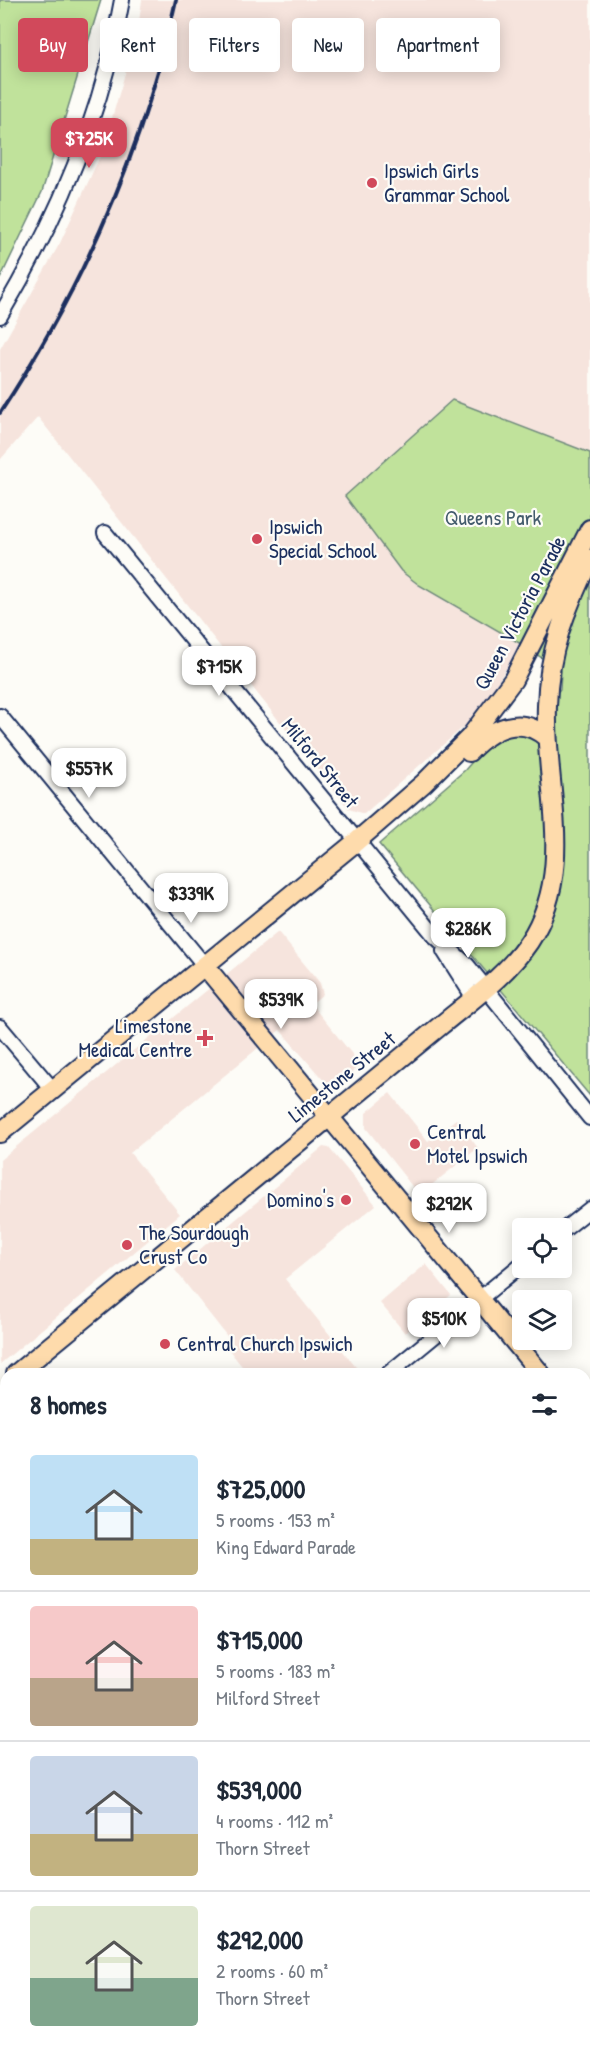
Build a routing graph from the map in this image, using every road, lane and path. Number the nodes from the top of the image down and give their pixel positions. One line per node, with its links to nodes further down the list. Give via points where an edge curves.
1 (122, 0): 2 (street, via 105,72 60,201)
2 (0, 316)
3 (590, 529): 8 (main road, Queen Victoria Parade, via 501,698 470,737)
4 (105, 533): 9 (street, Milford Street)
5 (590, 560): 7 (main road, Queen Victoria Parade, via 556,637 547,691)
6 (0, 716): 10 (street)
7 (548, 738): 8 (main road, via 528,725 501,729 481,740 450,770); 11 (main road, Limestone Street, via 557,841 550,894 538,926 521,953)
8 (424, 783): 9 (main road, Queen Victoria Parade)
9 (357, 841): 10 (main road, Queen Victoria Parade); 11 (street, Milford Street, via 435,936 467,965)
10 (205, 966): 13 (main road, Queen Victoria Parade); 14 (main road)
11 (480, 993): 14 (main road, Limestone Street); 15 (street, Milford Street)
12 (0, 1027): 13 (street)
13 (53, 1090): 16 (main road, Queen Victoria Parade)
14 (329, 1117): 20 (main road); 21 (main road, Limestone Street)
15 (590, 1118)
16 (0, 1133)
17 (590, 1209): 18 (street)
18 (572, 1223)
19 (512, 1272): 20 (street)
20 (480, 1299): 22 (street); 23 (main road)
21 (23, 1368)
22 (395, 1368)
23 (536, 1368)

